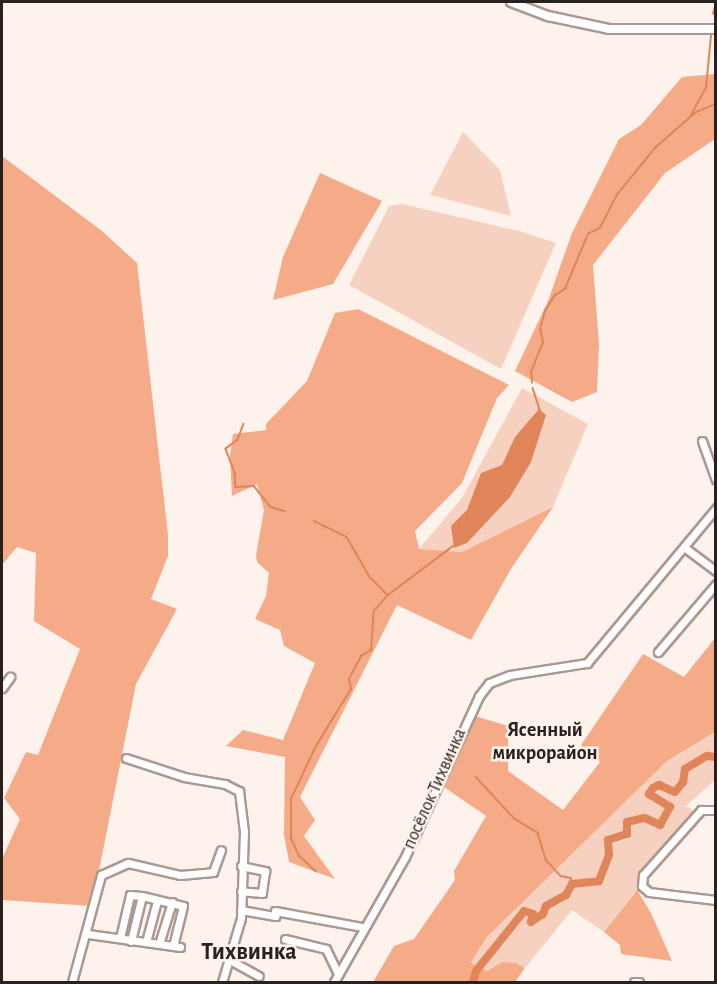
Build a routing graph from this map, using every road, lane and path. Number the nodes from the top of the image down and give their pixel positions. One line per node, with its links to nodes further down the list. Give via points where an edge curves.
1 (517, 3): 2 (main road, via 609,29)
2 (716, 29)
3 (702, 441): 4 (street)
4 (716, 480)
5 (716, 508): 6 (street)
6 (684, 547): 7 (street); 22 (street, посёлок Тихвинка, via 586,663 510,675 489,683 479,696 405,857)
7 (716, 571)
8 (716, 584): 9 (street)
9 (658, 652)
10 (10, 677): 11 (street)
11 (2, 688)
12 (126, 758): 15 (street, via 239,791 244,832)
13 (716, 810): 18 (street, via 701,810 643,875 642,886 650,892)
14 (221, 850): 23 (street, via 213,872 180,875 128,864 113,866 101,874)
15 (241, 866): 16 (street); 16 (street, via 265,872 262,893)
16 (241, 891): 21 (street)
17 (142, 896): 19 (street); 24 (street, via 130,896); 26 (street)
18 (716, 900)
19 (157, 901): 20 (street); 27 (street)
20 (172, 902): 28 (street); 28 (street, via 183,906 176,947)
21 (241, 910): 22 (street, via 275,916 275,911); 29 (street)
22 (362, 927): 30 (street, посёлок Тихвинка)
23 (88, 934): 24 (street); 32 (street)
24 (120, 938): 26 (street)
25 (285, 939): 30 (street, via 326,949)
26 (131, 940): 27 (street)
27 (146, 942): 28 (street)
28 (159, 944)
29 (228, 959): 31 (street); 33 (street)
30 (338, 974): 34 (street, посёлок Тихвинка)
31 (259, 976)
32 (72, 982)
33 (222, 982)
34 (334, 982)
35 (634, 982): 36 (street)
36 (639, 982)

